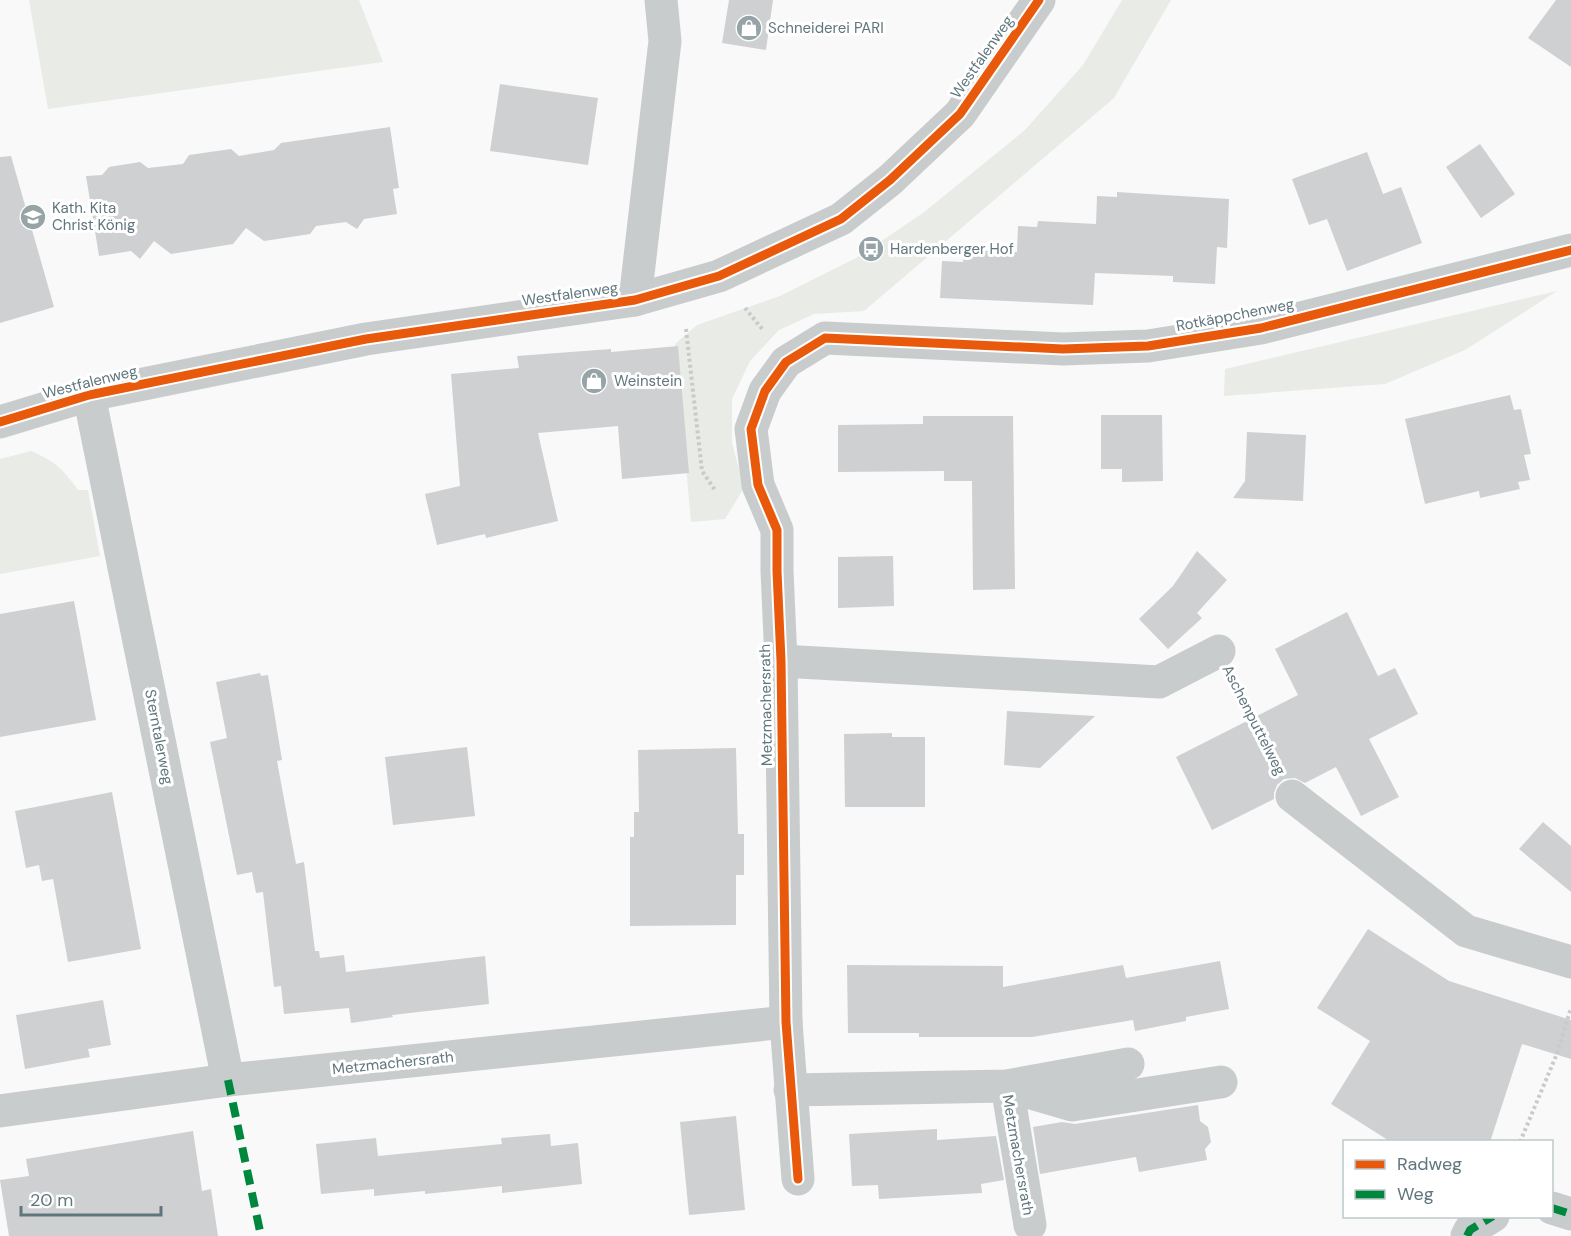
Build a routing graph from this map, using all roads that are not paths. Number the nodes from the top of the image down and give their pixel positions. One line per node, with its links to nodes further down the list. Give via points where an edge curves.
1 (661, 0): 4 (street, Westfalenweg, via 665,41)
2 (1039, 0): 4 (street, Westfalenweg, via 960,114 890,180 841,219 719,276)
3 (1567, 246): 5 (street, Rotkäppchenweg, via 1261,328 1148,346 1063,349)
4 (635, 300): 6 (street, Westfalenweg, via 366,339)
5 (897, 341): 9 (street, Metzmachersrath, via 825,338 786,362 765,391 751,429 758,485 777,530)
6 (89, 395): 7 (street, Westfalenweg); 14 (street, Sterntalerweg)
7 (0, 422)
8 (1220, 651): 9 (street, Aschenputtelweg, via 1159,682)
9 (782, 661): 12 (street, Metzmachersrath)
10 (1292, 796): 11 (street, via 1466,930)
11 (1571, 962)
12 (786, 1022): 14 (street, Metzmachersrath); 17 (street, Metzmachersrath)
13 (1128, 1064): 16 (street)
14 (228, 1080): 18 (street, Metzmachersrath)
15 (1221, 1082): 16 (street, via 1072,1104)
16 (1007, 1086): 17 (street, Metzmachersrath); 23 (street, Metzmachersrath)
17 (790, 1090): 19 (street, Metzmachersrath)
18 (0, 1111)
19 (798, 1179)
20 (1553, 1209): 21 (street)
21 (1571, 1214)
22 (1490, 1218): 24 (street)
23 (1030, 1225)
24 (1467, 1236)

